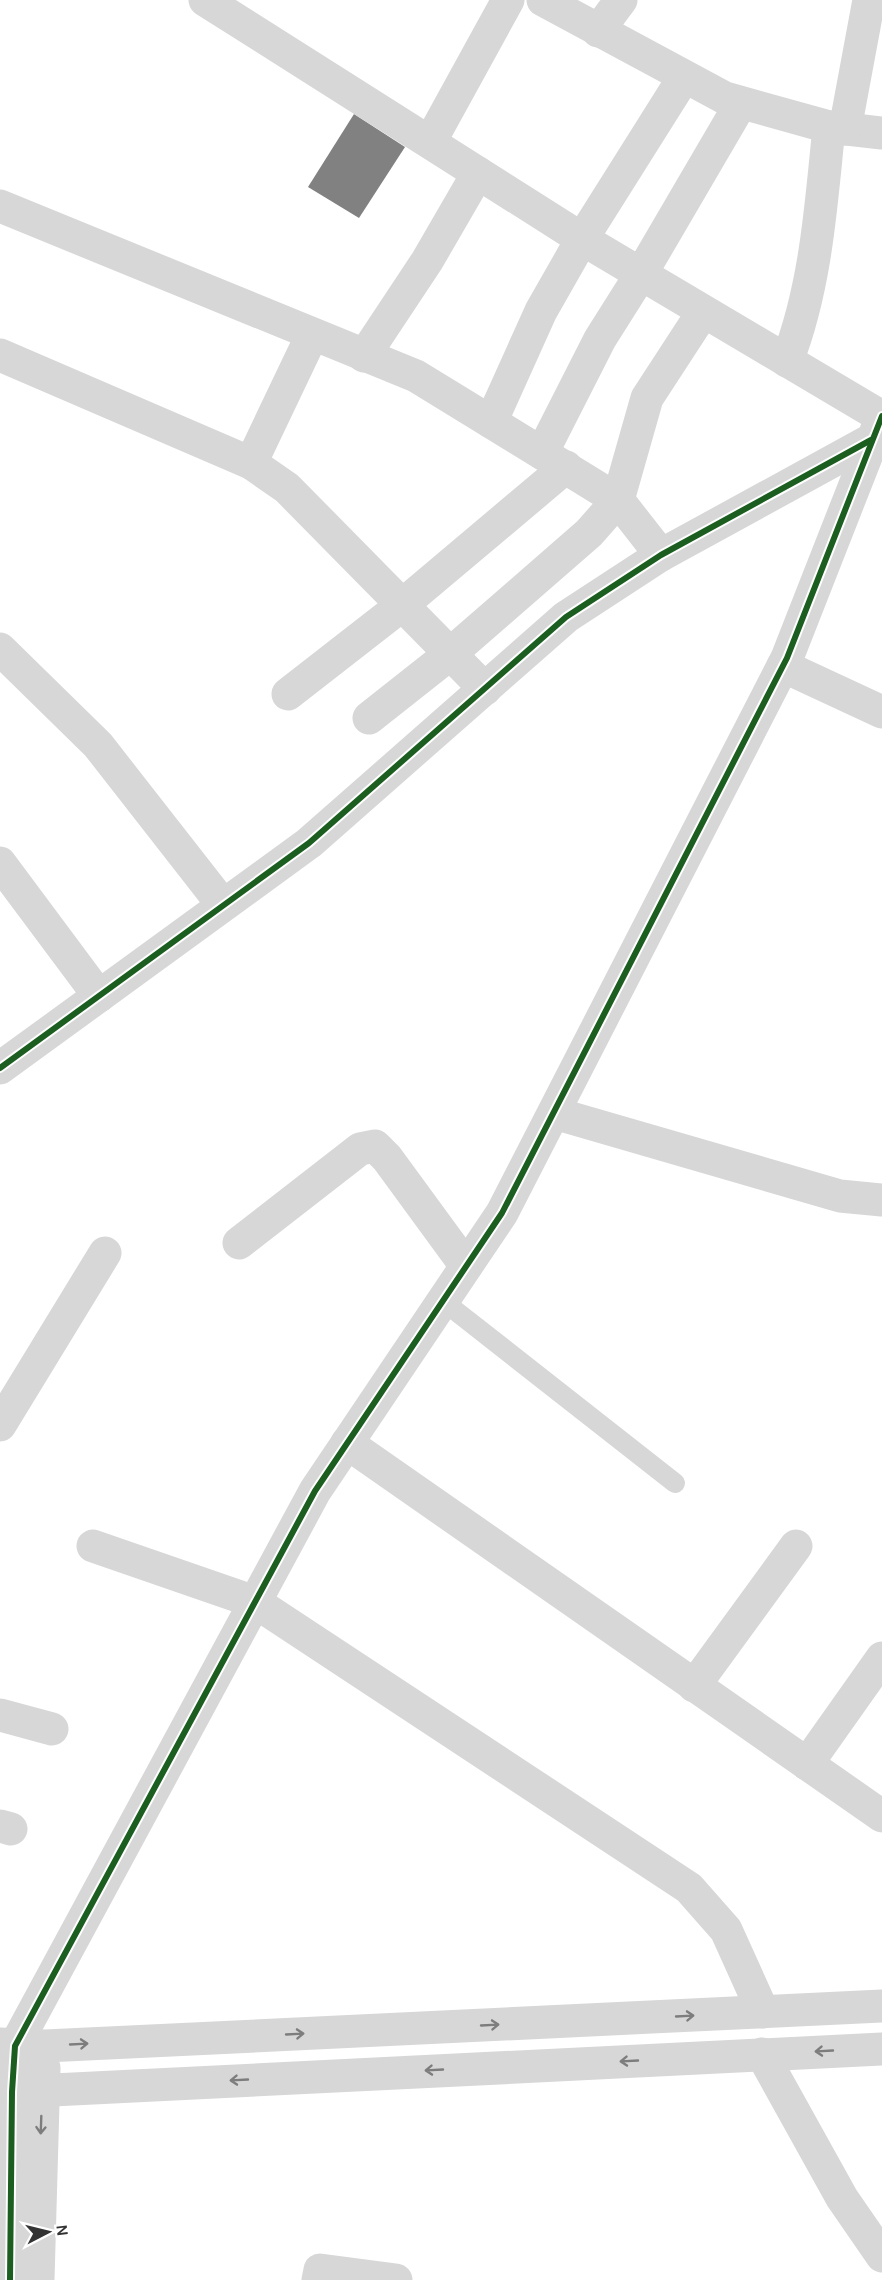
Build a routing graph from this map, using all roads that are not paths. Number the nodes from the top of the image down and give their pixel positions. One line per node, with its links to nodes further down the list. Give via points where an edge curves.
1 (205, 0): 11 (street)
2 (508, 0): 11 (street)
3 (543, 0): 6 (street)
4 (621, 0): 6 (street)
5 (869, 0): 9 (street)
6 (598, 32): 7 (street)
7 (684, 77): 8 (street); 14 (street)
8 (741, 103): 9 (street); 15 (street)
9 (837, 128): 10 (street); 20 (street, via 801,324)
10 (882, 133)
11 (430, 142): 12 (street)
12 (478, 173): 14 (street); 19 (street, via 427,261)
13 (0, 207): 17 (street)
14 (582, 239): 15 (street); 21 (street, via 541,312)
15 (641, 274): 16 (street); 23 (street, via 600,339)
16 (703, 312): 20 (street); 25 (street, via 647,398)
17 (312, 335): 19 (street); 24 (street)
18 (0, 355): 24 (street)
19 (364, 356): 21 (street, via 416,376)
20 (787, 361): 22 (street)
21 (491, 422): 23 (street)
22 (878, 424): 26 (street); 30 (street)
23 (554, 460): 25 (street); 27 (street)
24 (251, 463): 27 (street, via 287,488)
25 (618, 500): 26 (street); 29 (street, via 589,533)
26 (661, 555): 31 (street, via 566,617)
27 (401, 606): 29 (street); 32 (street)
28 (0, 649): 36 (street, via 98,744)
29 (450, 654): 31 (street); 34 (street)
30 (783, 666): 33 (street); 39 (street)
31 (485, 689): 36 (street, via 309,843)
32 (288, 694)
33 (882, 712)
34 (369, 718)
35 (0, 863): 37 (street)
36 (223, 905): 37 (street)
37 (99, 996): 38 (street)
38 (5, 1056)
39 (554, 1113): 40 (street, via 840,1196); 43 (street, via 502,1213)
40 (882, 1200)
41 (239, 1243): 43 (street, via 360,1149 375,1146)
42 (105, 1253): 45 (street)
43 (466, 1266): 44 (street)
44 (443, 1301): 46 (street); 47 (lane)
45 (0, 1425)
46 (347, 1443): 50 (street, via 315,1491); 52 (street)
47 (675, 1483)
48 (93, 1546): 50 (street)
49 (796, 1546): 52 (street)
50 (255, 1602): 58 (street, via 689,1888 726,1930); 59 (street)
51 (882, 1658): 55 (street)
52 (694, 1686): 55 (street)
53 (0, 1715): 54 (street)
54 (52, 1729)
55 (807, 1764): 56 (street)
56 (882, 1816)
57 (882, 2007): 58 (street)
58 (763, 2012): 59 (street, one-way to 58)
59 (20, 2045): 62 (street)
60 (882, 2049): 61 (street, one-way to 61)
61 (762, 2054): 62 (street, one-way to 62); 63 (street, via 842,2198)
62 (18, 2090): 64 (street); 65 (street, one-way to 65)
63 (882, 2256)
64 (9, 2280)
65 (38, 2280)
66 (318, 2280): 67 (street, via 320,2270)
67 (396, 2280)

